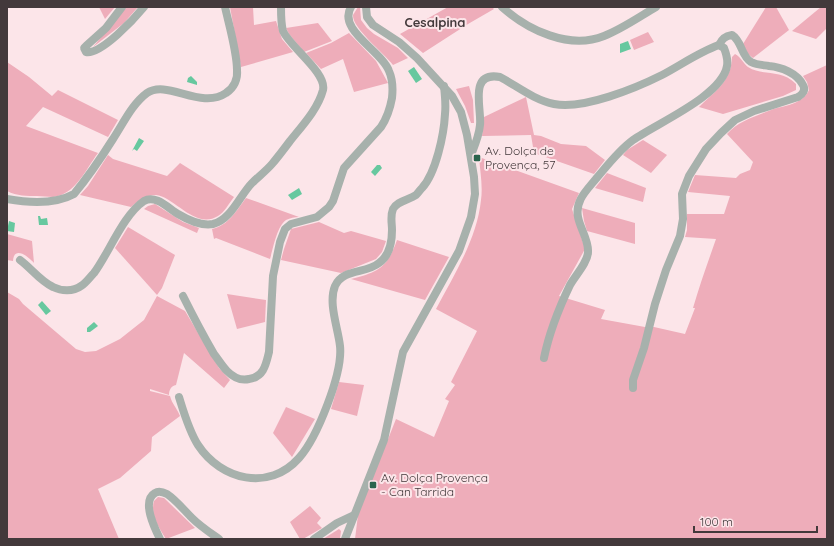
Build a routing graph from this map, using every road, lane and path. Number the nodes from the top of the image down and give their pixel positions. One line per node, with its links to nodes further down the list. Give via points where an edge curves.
1 (122, 7): 2 (street, via 106,28 84,48 86,52 96,51 111,40)
2 (144, 7)
3 (225, 7): 12 (street, via 237,69 236,81 230,91 216,98 207,99 155,89 147,93 134,108 74,194 57,201 29,202)
4 (280, 7): 13 (street, via 283,30 291,43 318,73 323,88 320,98 305,121 273,164 252,183 228,214 217,222 198,223 157,200 150,199 144,202 122,226 98,267 87,282 76,289 62,290 54,287)
5 (351, 7): 14 (street, via 348,14 351,26 389,70 393,85 390,107 381,127 344,168 329,207 317,216 291,224 285,229 272,276 269,352 260,376 239,379 226,371)
6 (366, 7): 10 (street, via 367,17 373,25 399,42)
7 (502, 7): 8 (street, via 540,32 571,40 605,36)
8 (656, 7)
9 (719, 45): 11 (street, via 637,86 576,104 544,101 500,77 489,77 481,83 478,90 480,123); 15 (street, via 724,48 728,66 714,87 695,104 650,128 629,143 579,201 577,212 588,248 587,259 571,283 562,303); 16 (street, via 721,40 732,35 747,59 758,65 785,69 801,82 804,90 798,97 754,110 735,120 706,150 691,172 682,194 683,219 680,236 655,304 633,380)
10 (444, 86): 11 (street, via 461,112); 17 (street, via 445,114 441,139 428,182 416,194 394,207 391,243 380,263 345,276 334,288 332,300 340,361 329,401 315,432 299,458 280,473 253,479 222,469 198,446)
11 (471, 155): 18 (street, via 475,194 468,226 452,264 403,352 384,440)
12 (7, 199)
13 (20, 260)
14 (183, 296)
15 (544, 358)
16 (633, 388)
17 (178, 397)
18 (354, 515): 21 (street); 22 (street)
19 (160, 539): 20 (street, via 152,521 149,504 152,496 159,492 168,495 197,523)
20 (219, 539)
21 (314, 539)
22 (345, 539)

